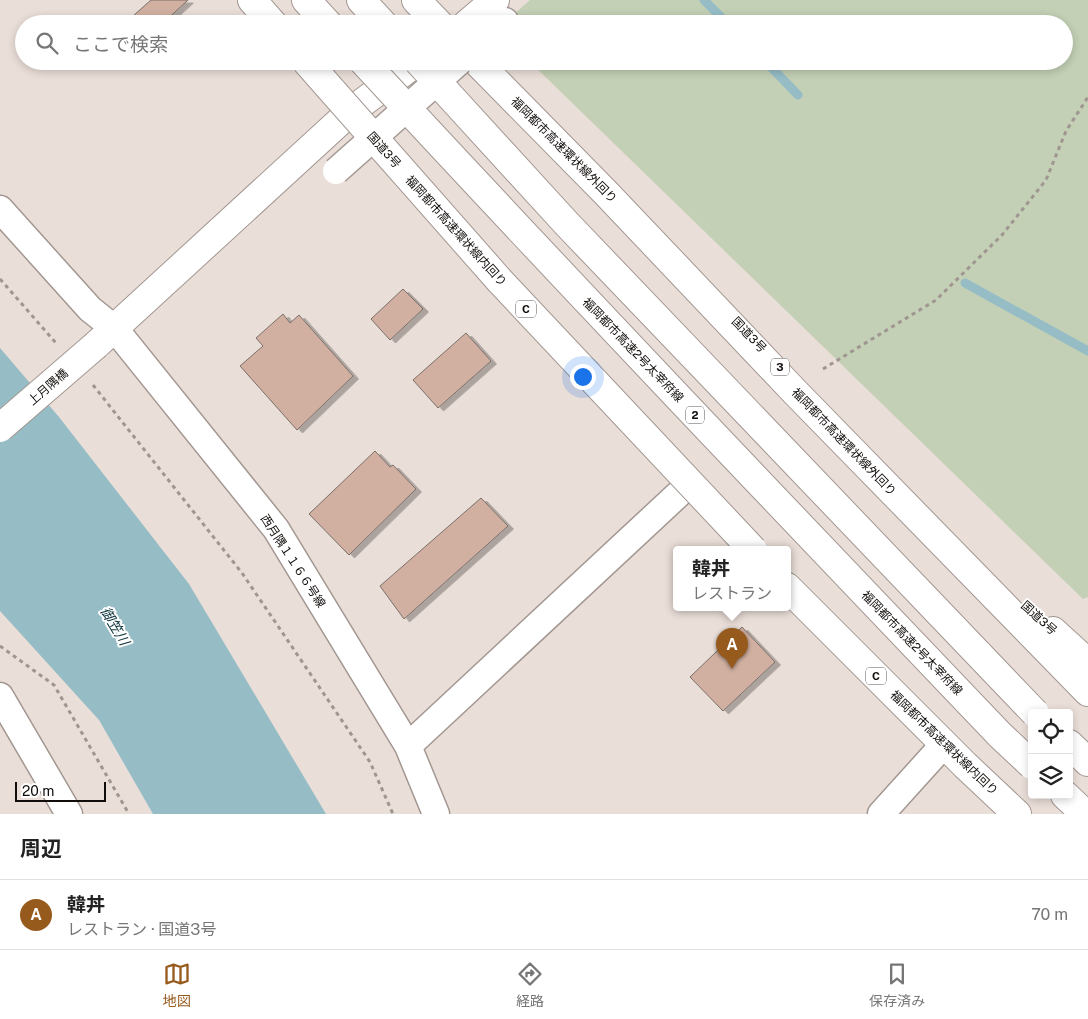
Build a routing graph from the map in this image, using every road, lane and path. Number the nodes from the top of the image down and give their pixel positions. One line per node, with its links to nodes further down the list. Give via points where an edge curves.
1 (252, 0): 6 (main road)
2 (306, 0): 7 (main road)
3 (362, 0): 8 (main road)
4 (416, 0): 9 (main road)
5 (423, 0): 10 (main road)
6 (265, 15)
7 (320, 15)
8 (375, 15)
9 (430, 15)
10 (437, 15)
11 (314, 70): 20 (main road, 国道3号)
12 (314, 70): 31 (main road, 福岡都市高速環状線内回り / C, bridge, via 500,282)
13 (371, 70): 42 (main road, 福岡都市高速2号太宰府線 / 2, bridge, via 716,438)
14 (406, 70): 20 (main road, 上月隅橋)
15 (426, 70): 38 (main road, bridge, via 588,246)
16 (450, 70): 21 (street, bridge)
17 (485, 70): 36 (main road, 福岡都市高速環状線外回り)
18 (492, 70): 35 (main road, 国道3号 / 3, via 922,512)
19 (1088, 97): 26 (path, via 1066,131 1046,180 1002,236 936,300)
20 (350, 112): 24 (main road, 上月隅橋); 29 (main road, 国道3号)
21 (336, 171)
22 (0, 210): 24 (street, 西月隅１１６６号線, via 90,309)
23 (0, 279): 25 (path)
24 (106, 337): 28 (main road, 上月隅橋, bridge); 39 (street, 西月隅１１６６号線, via 276,529)
25 (56, 344)
26 (823, 369)
27 (88, 379): 47 (path, via 242,573 370,762)
28 (0, 428)
29 (685, 488): 30 (main road, 国道3号); 39 (street)
30 (741, 546)
31 (749, 546)
32 (791, 591): 51 (main road, 福岡都市高速環状線内回り / C)
33 (791, 599): 41 (main road)
34 (0, 646): 46 (path, via 54,685)
35 (1088, 662)
36 (1088, 692)
37 (0, 696): 45 (street)
38 (1032, 709)
39 (408, 746): 48 (street, 西月隅１１６６号線)
40 (1073, 748): 43 (main road)
41 (937, 752): 49 (street); 50 (main road)
42 (1028, 760)
43 (1088, 762)
44 (1069, 799): 52 (main road)
45 (69, 814)
46 (129, 814)
47 (393, 814)
48 (436, 814)
49 (881, 814)
50 (1009, 814)
51 (1017, 814)
52 (1085, 814)

